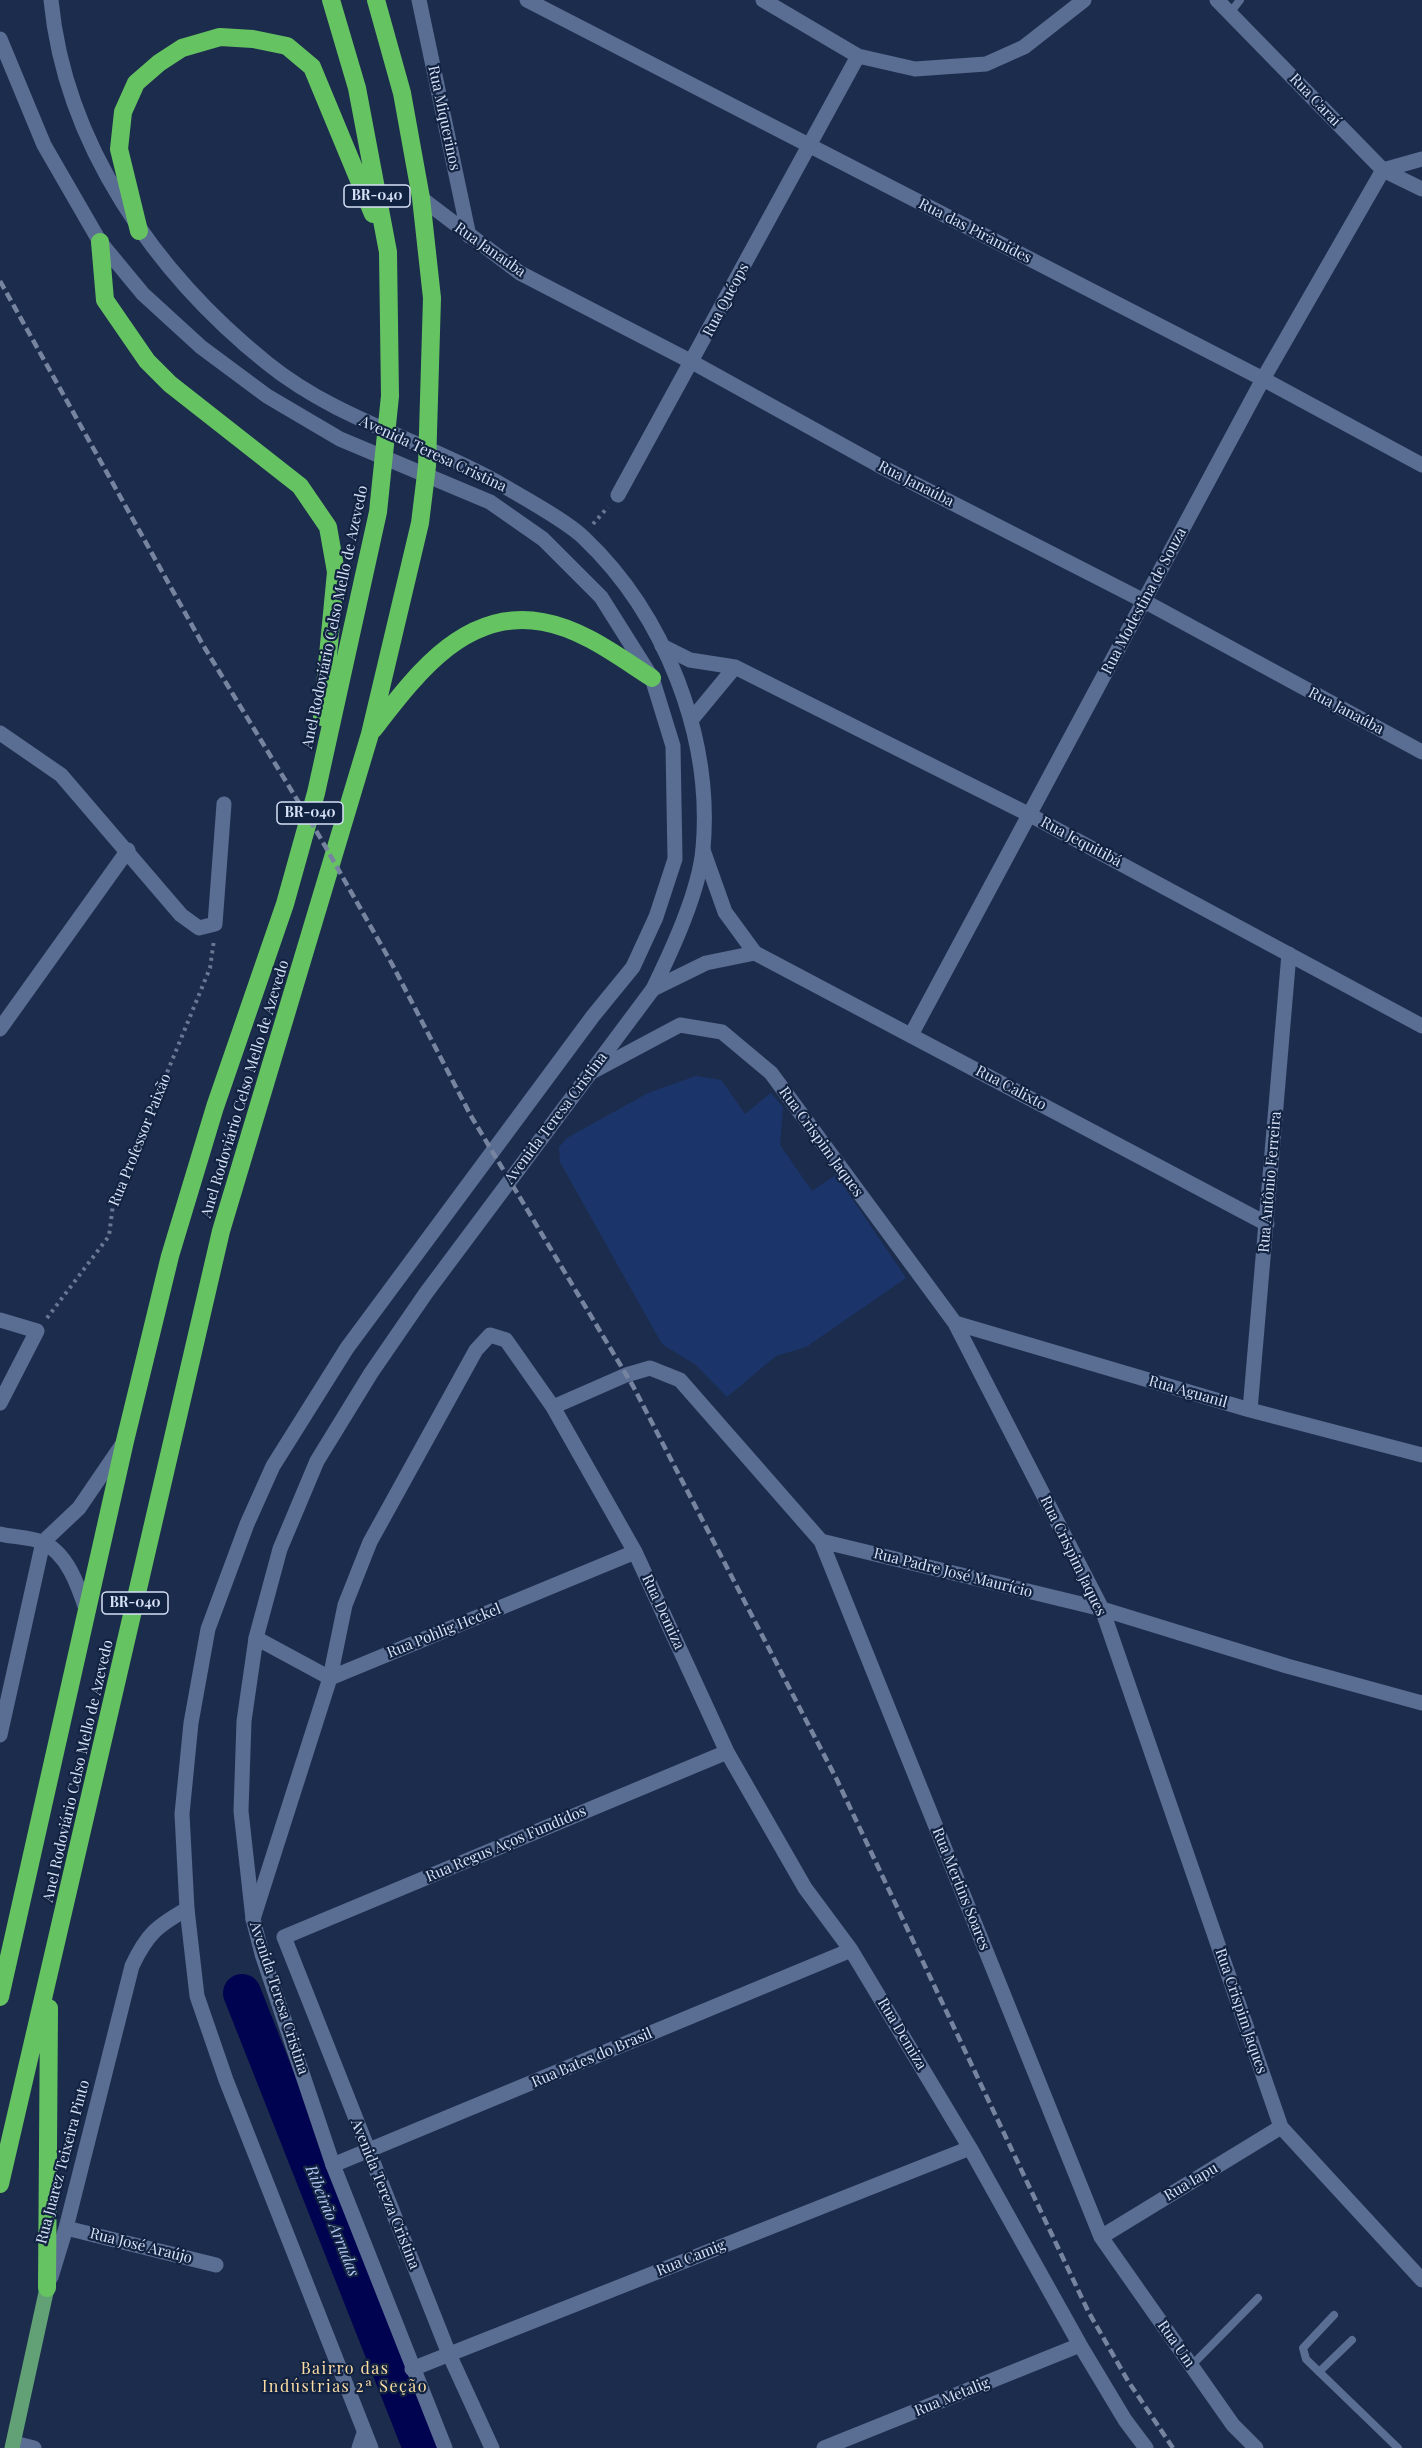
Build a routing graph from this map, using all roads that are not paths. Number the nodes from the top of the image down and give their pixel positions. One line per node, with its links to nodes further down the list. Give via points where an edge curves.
1 (51, 0): 18 (street, Avenida Teresa Cristina, via 69,91 93,149)
2 (331, 0): 21 (highway, Anel Rodoviário Celso Mello de Azevedo / BR-040, via 357,88)
3 (376, 0): 17 (highway, Anel Rodoviário Celso Mello de Azevedo / BR-040, via 402,93)
4 (419, 0): 19 (street, Rua Miquerinos)
5 (527, 0): 13 (street, Rua das Pirâmides)
6 (763, 0): 12 (street)
7 (1084, 0): 12 (street, via 1024,47 986,64 915,69)
8 (1217, 0): 10 (street, Rua Caraí)
9 (1240, 0): 10 (lane)
10 (1230, 13): 15 (street, Rua Caraí)
11 (0, 39): 20 (street, Avenida Teresa Cristina, via 44,145)
12 (858, 56): 13 (street, Rua Quéops)
13 (808, 146): 22 (street, Rua Quéops); 23 (street, Rua das Pirâmides)
14 (1422, 159): 15 (street)
15 (1383, 170): 16 (street, Rua Caraí); 23 (street, Rua Modestina de Souza)
16 (1422, 189)
17 (421, 198): 19 (street, Rua Janaúba); 32 (highway, Anel Rodoviário Celso Mello de Azevedo / BR-040, via 432,298 427,466 420,523)
18 (139, 231): 21 (highway, via 119,149 123,112 136,83 182,48 220,37 254,39 287,46 312,68); 27 (street, Avenida Teresa Cristina, via 207,309 268,365 344,412 495,481 582,536 624,582)
19 (470, 237): 22 (street, Rua Janaúba, via 520,273)
20 (100, 242): 29 (street, Avenida Teresa Cristina, via 151,301 201,347 267,396 340,439 490,502 543,539 601,597); 34 (highway, via 105,300 147,361 170,384 300,486 328,527 336,572)
21 (388, 252): 34 (highway, Anel Rodoviário Celso Mello de Azevedo / BR-040, via 390,396 378,512)
22 (692, 362): 25 (street, Rua Quéops); 26 (street, Rua Janaúba, via 880,466)
23 (1263, 380): 24 (street, Rua das Pirâmides); 26 (street, Rua Modestina de Souza)
24 (1422, 465)
25 (618, 495)
26 (1144, 602): 33 (street, Rua Janaúba); 36 (street, Rua Modestina de Souza)
27 (662, 646): 28 (street, Rua Jequitibá, via 690,660); 30 (street, Avenida Teresa Cristina)
28 (735, 667): 30 (street); 36 (street, Rua Jequitibá)
29 (652, 678): 32 (highway, via 592,640 553,625 500,621 445,648 409,684); 65 (street, Avenida Teresa Cristina, via 673,746 676,807 675,859 656,916 633,967 347,1348 273,1466 208,1629 191,1723 183,1814)
30 (692, 719): 38 (street, Avenida Teresa Cristina, via 702,780)
31 (0, 733): 37 (street, via 60,775)
32 (370, 734): 69 (highway, Anel Rodoviário Celso Mello de Azevedo / BR-040, via 221,1231)
33 (1422, 752)
34 (315, 793): 52 (highway, Anel Rodoviário Celso Mello de Azevedo / BR-040, via 285,904 215,1107 170,1256)
35 (224, 804): 37 (street, via 215,924 199,928 181,915)
36 (1030, 815): 40 (street, Rua Jequitibá); 44 (street, Rua Modestina de Souza)
37 (128, 850): 43 (street)
38 (703, 850): 39 (street, Rua Calixto, via 725,912); 41 (street, Avenida Teresa Cristina, via 679,929)
39 (755, 953): 41 (street, via 706,963); 44 (street, Rua Calixto)
40 (1289, 954): 42 (street, Rua Jequitibá); 46 (street, Rua Antônio Ferreira)
41 (653, 989): 45 (street, Avenida Teresa Cristina)
42 (1422, 1026)
43 (0, 1029)
44 (911, 1035): 46 (street, Rua Calixto)
45 (590, 1073): 48 (street, Rua Crispim Jaques, via 680,1025 722,1032 771,1073); 60 (street, Avenida Teresa Cristina, via 426,1293 317,1461 280,1549)
46 (1267, 1224): 51 (street, Rua Antônio Ferreira)
47 (0, 1320): 49 (street, via 37,1331)
48 (955, 1323): 51 (street, Rua Aguanil); 58 (street, Rua Crispim Jaques)
49 (0, 1403)
50 (553, 1407): 55 (street, via 650,1368 680,1380); 57 (street, Rua Demiza); 61 (street, Rua Demiza, via 506,1340 490,1335 476,1350 370,1542 345,1605)
51 (1250, 1410): 53 (street, Rua Aguanil)
52 (125, 1441): 56 (street, via 79,1508); 59 (highway, Anel Rodoviário Celso Mello de Azevedo / BR-040)
53 (1422, 1455)
54 (0, 1534): 56 (street)
55 (820, 1541): 58 (street, Rua Padre José Maurício); 77 (street, Rua Mertins Soares)
56 (43, 1542): 59 (street, via 76,1578); 63 (street)
57 (636, 1552): 61 (street, Rua Pohlig Heckel); 64 (street, Rua Demiza)
58 (1102, 1609): 62 (street, Rua Padre José Maurício); 71 (street, Rua Crispim Jaques)
59 (87, 1612): 70 (highway, Anel Rodoviário Celso Mello de Azevedo / BR-040)
60 (256, 1638): 61 (street); 66 (street, Avenida Teresa Cristina, via 244,1721 241,1811)
61 (330, 1678): 66 (street, Rua Demiza)
62 (1422, 1703)
63 (0, 1735)
64 (727, 1752): 67 (street, Rua Regus Aços Fundidos); 68 (street, Rua Demiza, via 805,1888)
65 (187, 1909): 76 (street, Rua Juarez Teixeira Pinto, via 157,1926 143,1941 132,1966); 89 (street, Avenida Teresa Cristina, via 196,1996)
66 (253, 1919): 74 (street, Avenida Teresa Cristina)
67 (284, 1937): 73 (street, Avenida Tereza Cristina)
68 (851, 1950): 72 (street, Rua Demiza); 73 (street, Rua Bates do Brasil)
69 (49, 1975): 75 (highway, Anel Rodoviário Celso Mello de Azevedo / BR-040); 80 (highway)
70 (0, 1997)
71 (1281, 2127): 77 (street, Rua Iapu); 79 (street, Rua Crispim Jaques)
72 (970, 2148): 84 (street, Rua Demiza); 85 (street, Rua Camig)
73 (368, 2152): 74 (street, Rua Bates do Brasil); 85 (street, Avenida Tereza Cristina)
74 (333, 2165): 87 (street, Avenida Teresa Cristina)
75 (0, 2184)
76 (66, 2228): 78 (street, Rua José Araújo); 80 (street, Rua Juarez Teixeira Pinto)
77 (1101, 2237): 86 (street, Rua Um)
78 (216, 2265)
79 (1422, 2280)
80 (47, 2288): 90 (main road, Rua Juarez Teixeira Pinto)
81 (1258, 2298): 86 (lane)
82 (1334, 2314): 88 (lane, via 1303,2348 1306,2359)
83 (1352, 2340): 88 (lane)
84 (1080, 2345): 91 (street, Rua Metalig); 96 (street, Rua Demiza)
85 (449, 2354): 87 (street, Rua Camig); 95 (street, Avenida Tereza Cristina)
86 (1191, 2366): 97 (street, Rua Um, via 1233,2425)
87 (412, 2369): 94 (street, Avenida Teresa Cristina)
88 (1319, 2372): 98 (lane)
89 (362, 2441): 93 (street, Avenida Teresa Cristina)
90 (13, 2446): 92 (street)
91 (830, 2447)
92 (34, 2448)
93 (370, 2448)
94 (445, 2448)
95 (492, 2448)
96 (1146, 2448)
97 (1256, 2448)
98 (1398, 2448)

